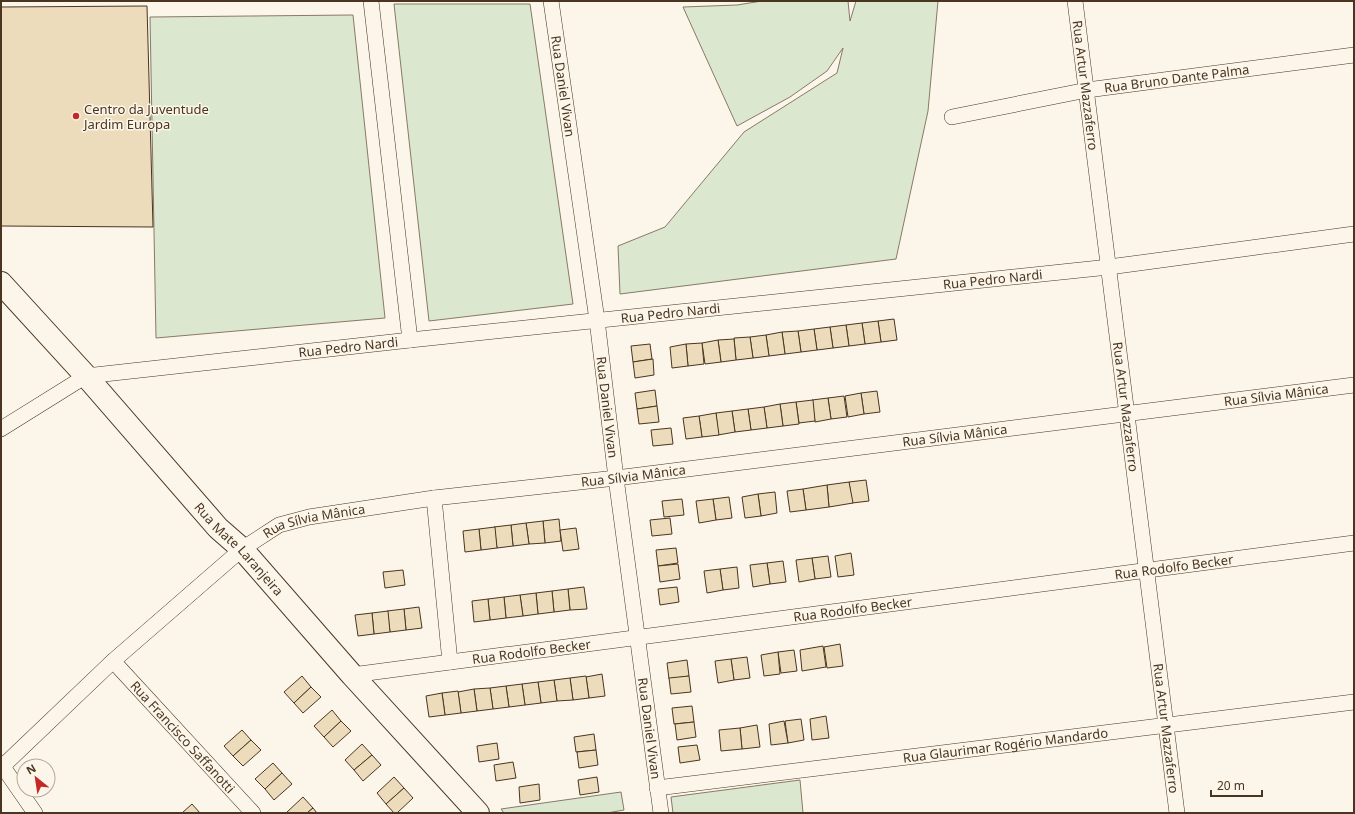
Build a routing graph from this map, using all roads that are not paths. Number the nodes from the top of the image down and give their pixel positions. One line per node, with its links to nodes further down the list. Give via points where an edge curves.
1 (372, 1): 11 (street)
2 (551, 1): 10 (street, Rua Daniel Vivan)
3 (1075, 1): 5 (street, Rua Artur Mazzaferro)
4 (1354, 55): 5 (street, Rua Bruno Dante Palma)
5 (1087, 90): 6 (street, Rua Bruno Dante Palma); 8 (street, Rua Artur Mazzaferro)
6 (952, 117)
7 (1354, 234): 8 (street, Rua Pedro Nardi)
8 (1109, 267): 10 (street, Rua Pedro Nardi); 14 (street, Rua Artur Mazzaferro)
9 (1, 283): 12 (street, Rua Mate Laranjeira)
10 (597, 320): 11 (street, Rua Pedro Nardi); 16 (street, Rua Daniel Vivan)
11 (410, 340): 12 (street, Rua Pedro Nardi)
12 (86, 376): 15 (street, Rua Pedro Nardi); 19 (street, Rua Mate Laranjeira, via 218,528)
13 (1354, 385): 14 (street, Rua Sílvia Mânica)
14 (1127, 414): 16 (street, Rua Sílvia Mânica); 20 (street, Rua Artur Mazzaferro)
15 (1, 429)
16 (616, 478): 17 (street, Rua Sílvia Mânica); 21 (street, Rua Daniel Vivan)
17 (434, 498): 19 (street, Rua Sílvia Mânica, via 309,517 279,525); 23 (street)
18 (1354, 543): 20 (street, Rua Rodolfo Becker)
19 (242, 549): 22 (street, Rua Sílvia Mânica); 24 (street, Rua Mate Laranjeira)
20 (1147, 570): 21 (street, Rua Rodolfo Becker); 26 (street, Rua Artur Mazzaferro)
21 (637, 638): 23 (street, Rua Rodolfo Becker); 28 (street, Rua Daniel Vivan)
22 (113, 661): 27 (street, Rua Sílvia Mânica); 30 (street, Rua Francisco Saffanotti)
23 (450, 662): 24 (street, Rua Rodolfo Becker)
24 (352, 675): 31 (street, Rua Mate Laranjeira)
25 (1354, 702): 26 (street, Rua Glaurimar Rogério Mandardo)
26 (1166, 725): 28 (street, Rua Glaurimar Rogério Mandardo); 33 (street, Rua Artur Mazzaferro)
27 (2, 765): 29 (street)
28 (657, 788): 32 (street, Rua Daniel Vivan)
29 (35, 813)
30 (253, 813)
31 (478, 813)
32 (661, 813)
33 (1177, 813)

